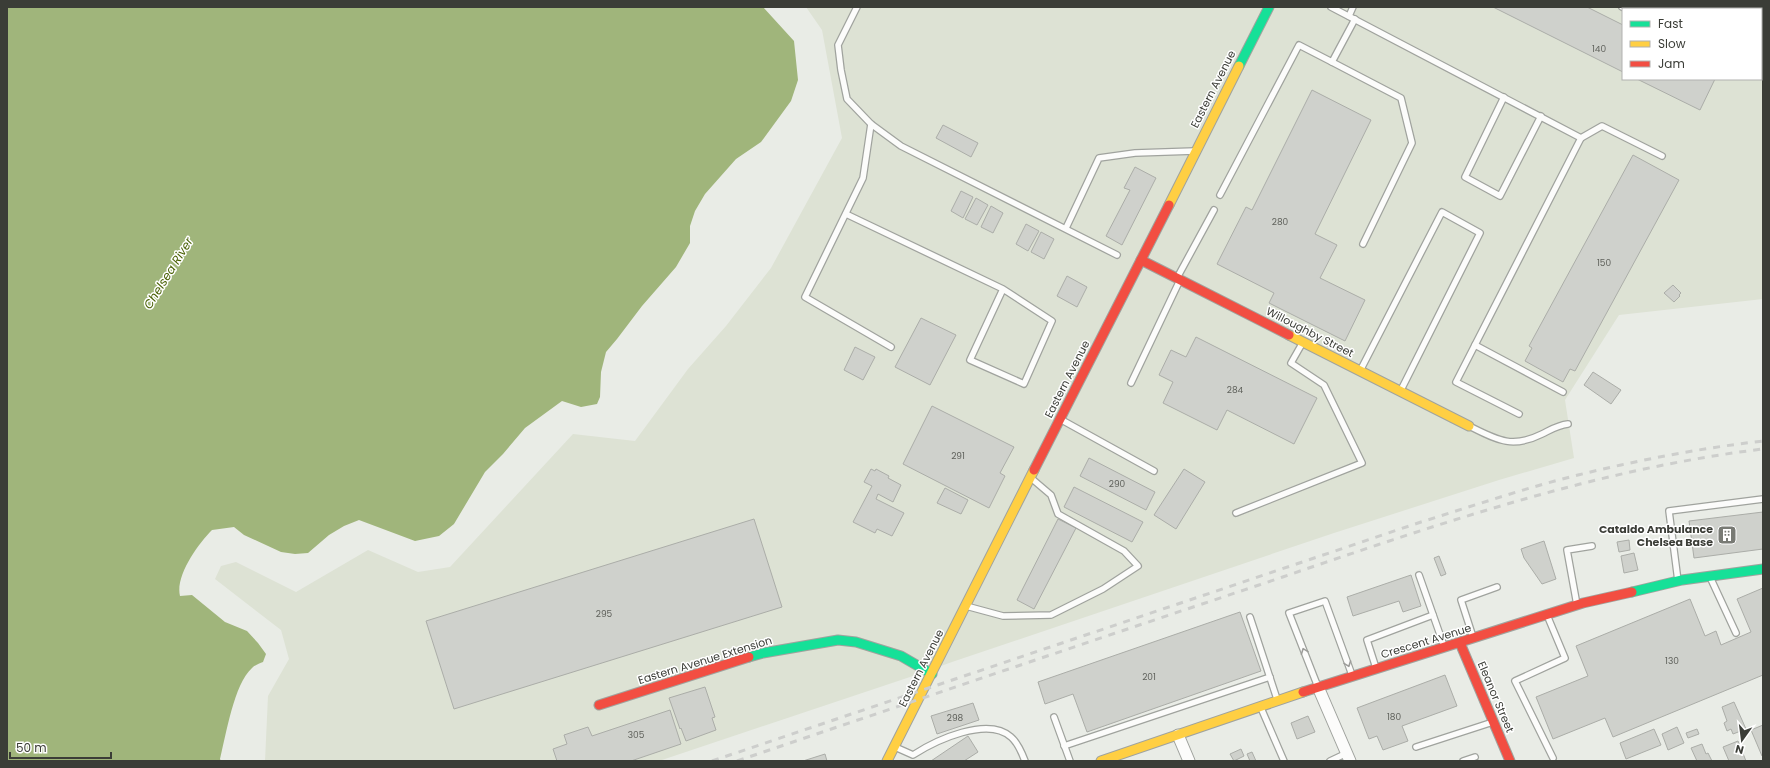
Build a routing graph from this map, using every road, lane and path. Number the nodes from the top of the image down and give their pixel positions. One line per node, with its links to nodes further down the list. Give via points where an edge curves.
1 (857, 7): 10 (lane, via 838,45 840,70 847,99)
2 (1269, 7): 12 (street, Eastern Avenue)
3 (1331, 7): 5 (lane)
4 (1353, 7): 5 (lane)
5 (1349, 16): 6 (lane)
6 (1355, 19): 7 (lane); 8 (lane)
7 (1332, 62): 14 (lane, via 1299,45); 18 (lane, via 1401,98 1412,143)
8 (1504, 97): 9 (lane); 9 (lane, via 1465,177 1500,196)
9 (1541, 116): 11 (lane)
10 (870, 124): 16 (lane, via 863,178); 17 (lane, via 901,146)
11 (1581, 138): 13 (lane, via 1602,126); 24 (lane)
12 (1196, 151): 17 (lane, via 1135,153 1099,158); 20 (street, Eastern Avenue)
13 (1662, 156)
14 (1220, 195)
15 (1214, 210): 21 (lane)
16 (846, 214): 22 (lane); 25 (lane, via 805,297)
17 (1066, 228): 19 (lane)
18 (1363, 244)
19 (1117, 255)
20 (1141, 260): 21 (street, Willoughby Street); 31 (street, Eastern Avenue)
21 (1178, 279): 23 (street, Willoughby Street); 27 (lane)
22 (1003, 289): 22 (lane, via 970,360 1024,384 1052,321)
23 (1304, 342): 26 (street, Willoughby Street); 37 (lane, via 1291,364 1324,385 1362,462)
24 (1475, 345): 29 (lane); 30 (lane, via 1456,382)
25 (891, 347)
26 (1360, 371): 28 (street, Willoughby Street); 28 (lane, via 1442,212 1480,233)
27 (1131, 383)
28 (1400, 391): 33 (street, Willoughby Street)
29 (1563, 392)
30 (1519, 414)
31 (1060, 419): 34 (lane); 35 (street, Eastern Avenue)
32 (1568, 424): 33 (lane, via 1559,425 1527,440 1512,442 1502,441)
33 (1469, 426)
34 (1154, 471)
35 (1031, 477): 45 (street, Eastern Avenue); 45 (lane, via 1051,495 1058,514 1124,551 1138,566 1103,589 1051,614 1003,616)
36 (1763, 499): 42 (lane, via 1669,511)
37 (1236, 513)
38 (1592, 546): 44 (lane, via 1567,550)
39 (1763, 569): 41 (street, Crescent Avenue)
40 (1419, 575): 46 (lane)
41 (1709, 576): 42 (street, Crescent Avenue); 49 (lane)
42 (1678, 581): 44 (street, Crescent Avenue)
43 (1497, 587): 50 (lane, via 1461,600)
44 (1577, 605): 47 (street, Crescent Avenue)
45 (966, 606): 54 (street, Eastern Avenue)
46 (1433, 615): 52 (lane); 53 (lane, via 1368,640)
47 (1547, 615): 50 (street, Crescent Avenue); 69 (lane, via 1565,658 1515,681)
48 (1250, 617): 55 (lane)
49 (1736, 633)
50 (1473, 639): 51 (street, Crescent Avenue)
51 (1460, 644): 52 (street, Crescent Avenue); 62 (street, Eleanor Street)
52 (1444, 648): 53 (street, Crescent Avenue)
53 (1377, 669): 56 (street, Crescent Avenue)
54 (932, 674): 59 (street, Eastern Avenue Extension, via 901,656 856,642 838,640 763,653); 65 (street, Eastern Avenue)
55 (1270, 677): 58 (lane); 64 (lane)
56 (1353, 677): 57 (street, Crescent Avenue); 57 (lane, one-way to 56, via 1289,613 1325,601)
57 (1318, 687): 58 (street, Crescent Avenue); 67 (street)
58 (1278, 701): 60 (street, Crescent Avenue)
59 (599, 705)
60 (1260, 707): 63 (street, Crescent Avenue); 75 (lane)
61 (1054, 717): 64 (lane)
62 (1494, 722): 66 (lane); 78 (street, Eleanor Street)
63 (1178, 735): 73 (street, Crescent Avenue); 74 (street)
64 (1064, 746): 72 (lane)
65 (895, 747): 70 (street, Eastern Avenue); 71 (lane, via 914,755 939,740 971,730 995,729 1012,737)
66 (1416, 747)
67 (1348, 757): 76 (lane)
68 (1475, 757): 77 (lane)
69 (1553, 758)
70 (887, 761)
71 (1025, 761)
72 (1070, 761)
73 (1101, 761)
74 (1189, 761)
75 (1284, 761)
76 (1330, 761)
77 (1463, 761)
78 (1510, 761)

